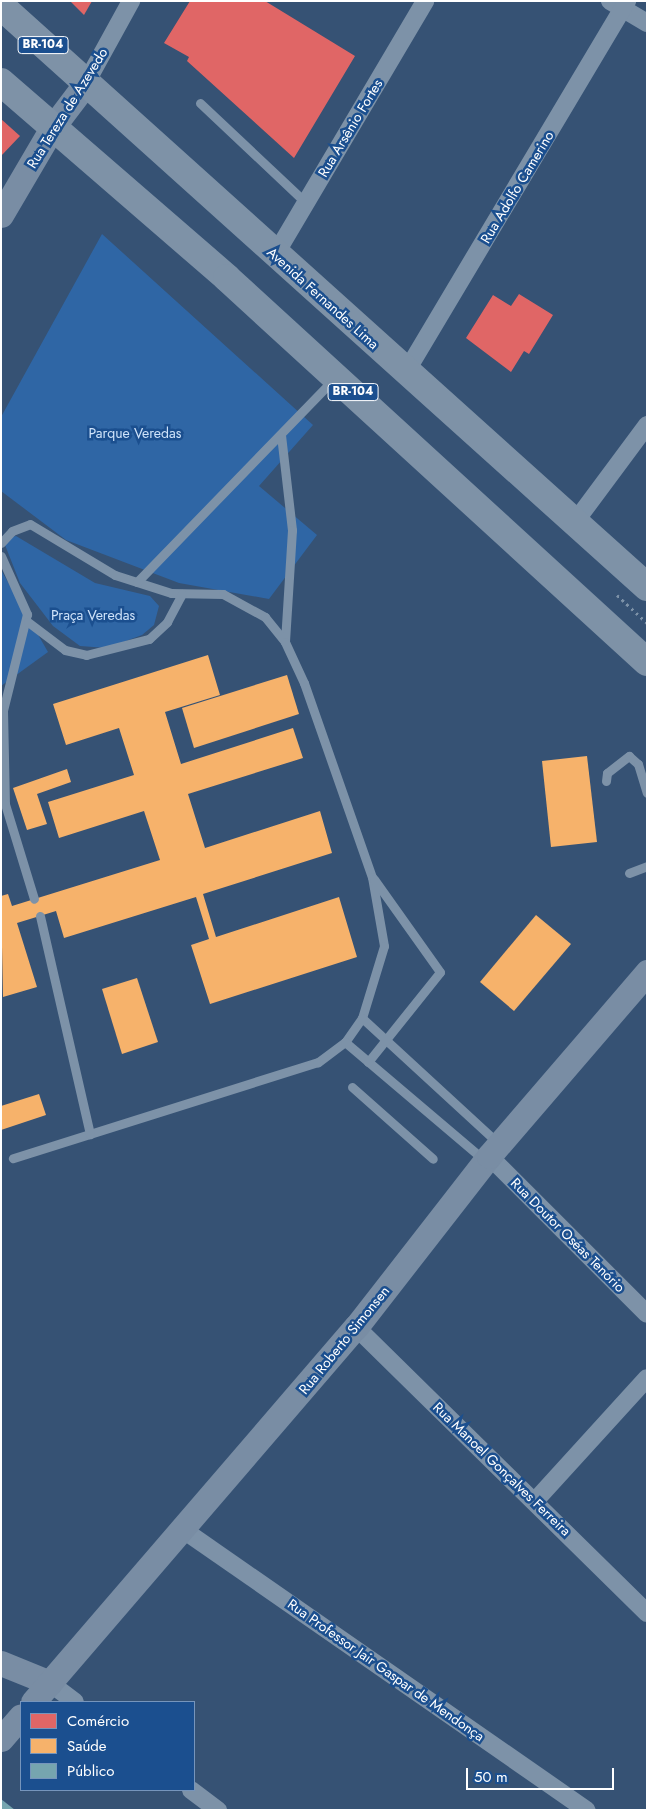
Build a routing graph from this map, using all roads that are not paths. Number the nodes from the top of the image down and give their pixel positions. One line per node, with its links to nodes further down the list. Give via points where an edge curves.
1 (131, 1): 7 (street, Rua Tereza de Azevedo)
2 (425, 1): 10 (street, Rua Arsênio Fortes)
3 (620, 4): 5 (street); 13 (street, Rua Adolfo Camerino)
4 (1, 6): 7 (highway, Avenida Fernandes Lima / BR-104)
5 (647, 23)
6 (1, 82): 9 (highway, BR-104)
7 (86, 83): 9 (street, Rua Tereza de Azevedo); 12 (highway, Avenida Fernandes Lima / BR-104)
8 (200, 103): 10 (lane)
9 (52, 128): 11 (street, Rua Tereza de Azevedo); 14 (highway, BR-104)
10 (306, 203): 12 (street, Rua Arsênio Fortes)
11 (1, 215)
12 (275, 255): 13 (highway, Avenida Fernandes Lima / BR-104)
13 (406, 372): 17 (highway, Avenida Fernandes Lima / BR-104)
14 (336, 376): 16 (lane); 25 (highway, BR-104)
15 (647, 425): 17 (street)
16 (281, 435): 20 (lane, via 233,479); 24 (lane, via 292,530)
17 (575, 522): 21 (highway, Avenida Fernandes Lima / BR-104)
18 (1, 543): 20 (lane, via 12,531 30,524 115,575)
19 (1, 556): 23 (lane)
20 (137, 582): 22 (lane)
21 (647, 587)
22 (182, 594): 23 (lane, via 168,622 154,636 86,655 65,650); 24 (lane, via 223,594 243,601 265,617)
23 (28, 622): 31 (lane, via 2,710 5,804)
24 (285, 642): 30 (lane, via 304,683)
25 (647, 662)
26 (606, 781): 27 (lane, via 607,773 628,756 638,764)
27 (647, 793)
28 (647, 866): 29 (lane)
29 (629, 873)
30 (372, 877): 34 (lane, via 384,946); 35 (lane, via 440,972)
31 (34, 899)
32 (40, 916): 39 (lane)
33 (645, 979): 40 (street, Rua Roberto Simonsen)
34 (362, 1018): 35 (lane); 36 (lane)
35 (386, 1039): 37 (lane); 40 (lane)
36 (345, 1042): 37 (lane); 39 (lane, via 318,1062)
37 (368, 1062): 40 (lane)
38 (352, 1087): 42 (lane)
39 (90, 1134): 41 (lane)
40 (492, 1153): 43 (street, Rua Doutor Oséas Tenório); 44 (street, Rua Roberto Simonsen)
41 (13, 1158)
42 (433, 1159)
43 (647, 1314)
44 (356, 1328): 46 (street, Rua Manoel Gonçalves Ferreira); 47 (street, Rua Roberto Simonsen)
45 (647, 1378): 46 (street)
46 (535, 1501): 48 (street, Rua Manoel Gonçalves Ferreira)
47 (185, 1531): 50 (street, Rua Roberto Simonsen); 55 (street, Rua Professor Jair Gaspar de Mendonça)
48 (647, 1613)
49 (1, 1663): 50 (street)
50 (50, 1683): 51 (street, Rua Roberto Simonsen); 52 (street)
51 (34, 1701)
52 (74, 1701)
53 (192, 1791): 54 (street)
54 (218, 1810)
55 (586, 1810)

